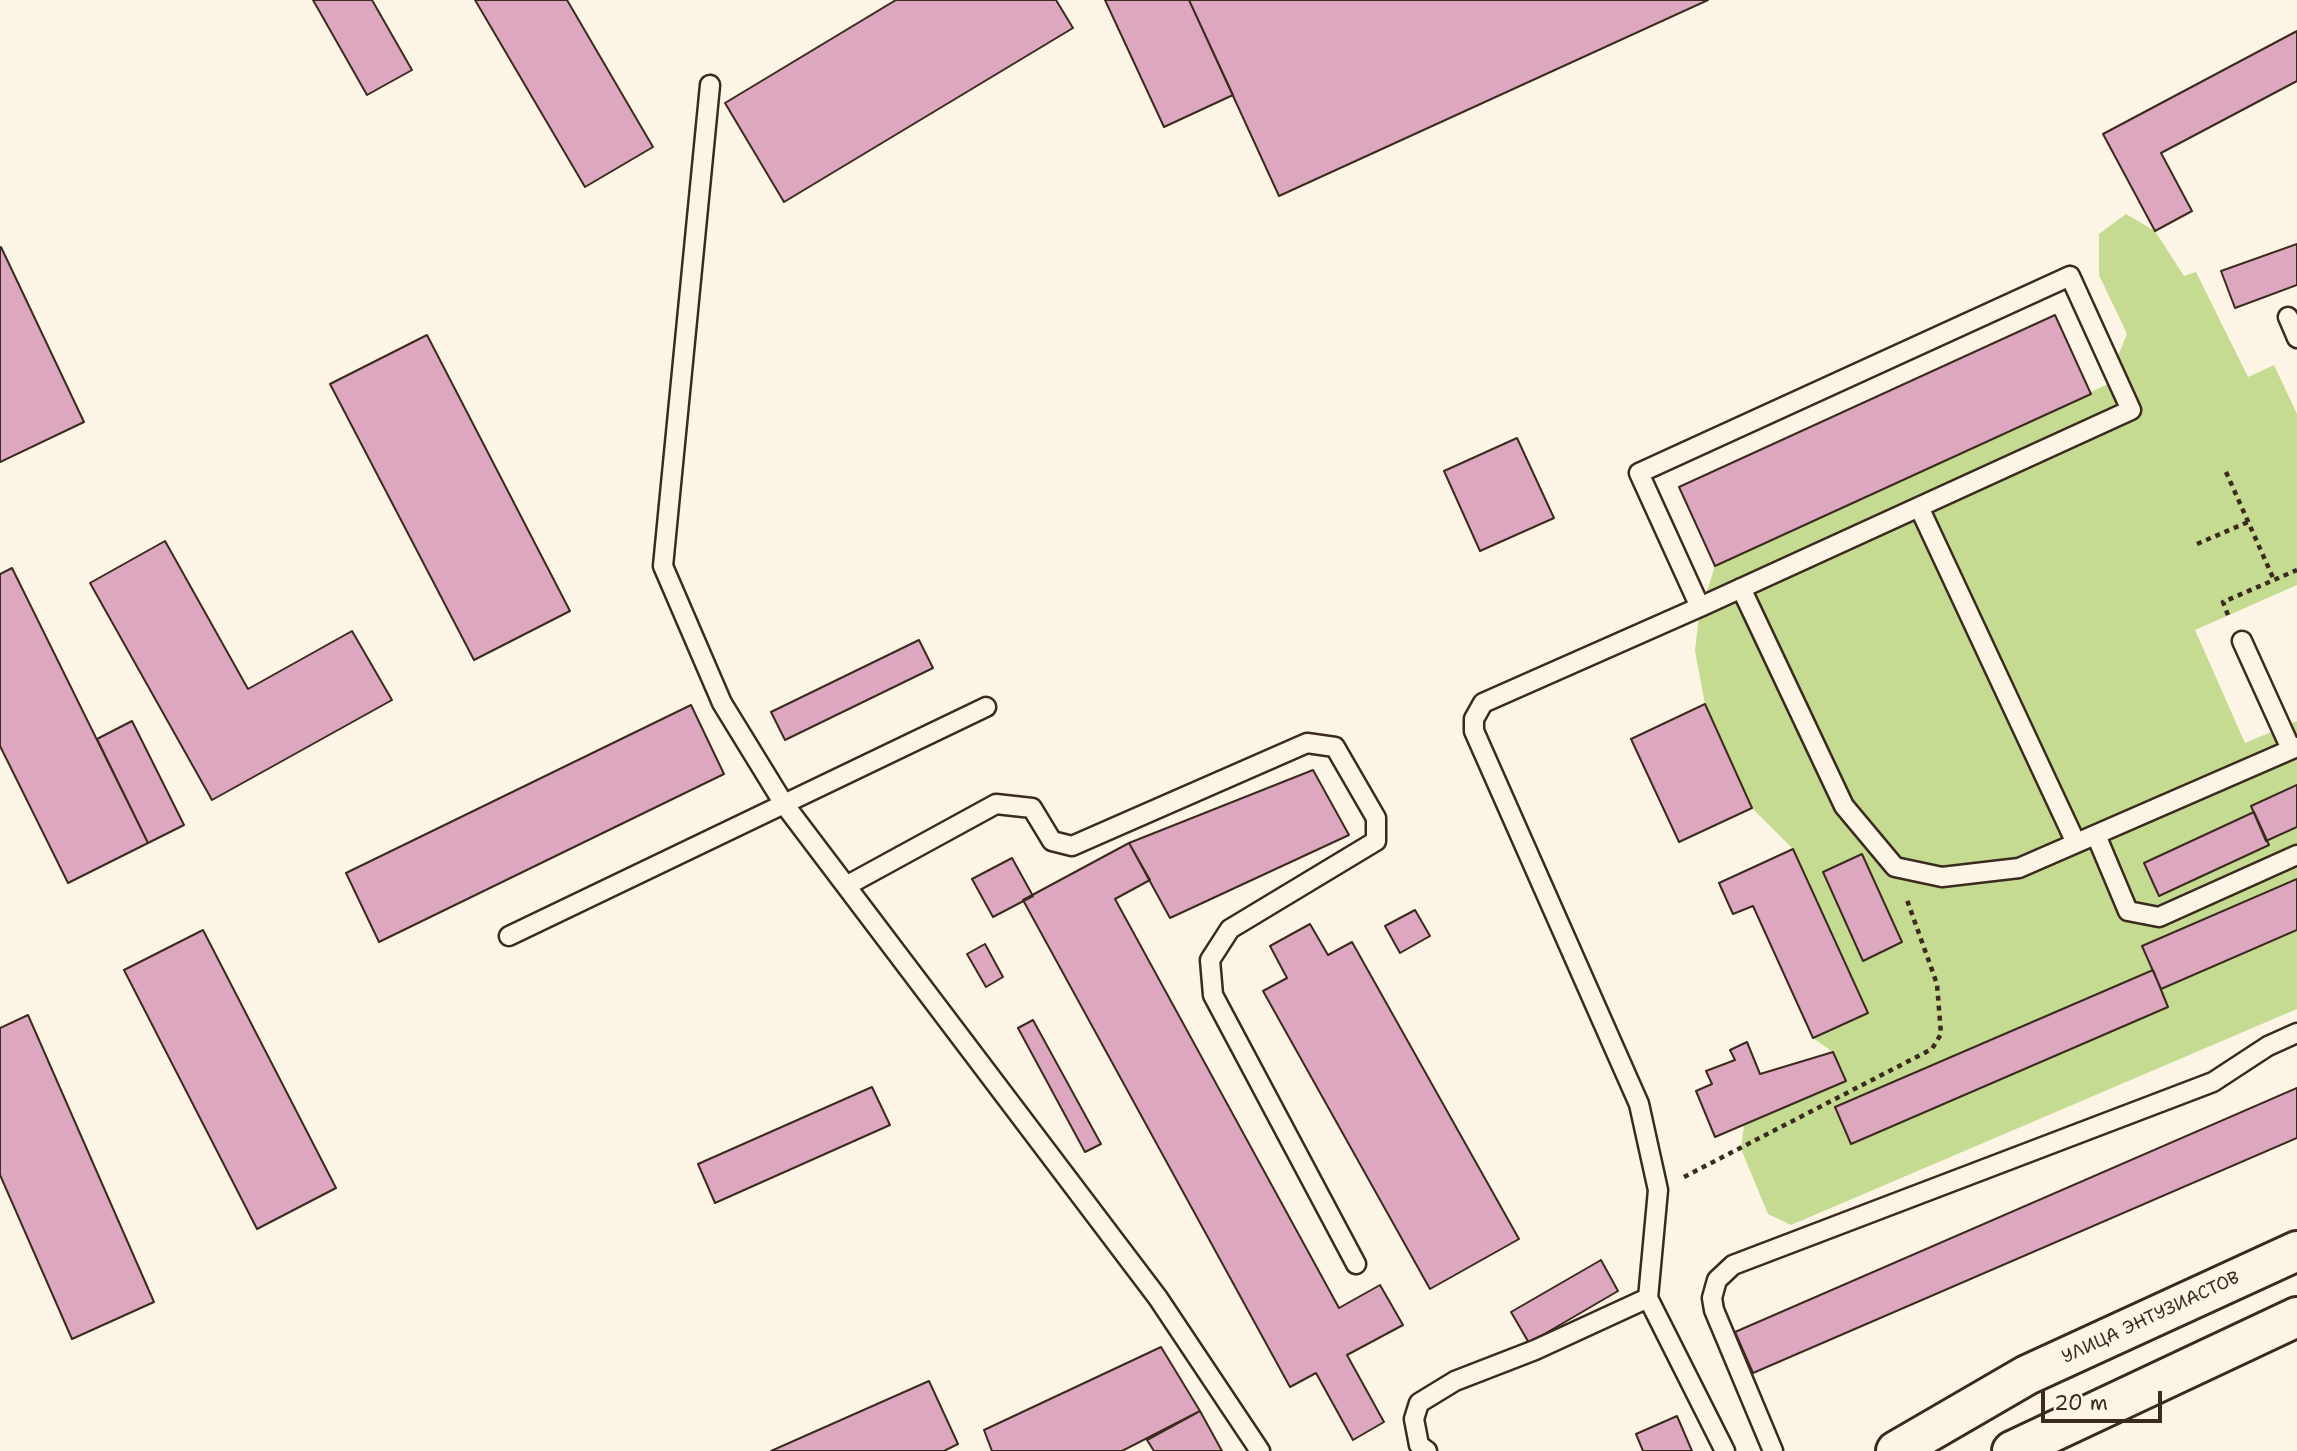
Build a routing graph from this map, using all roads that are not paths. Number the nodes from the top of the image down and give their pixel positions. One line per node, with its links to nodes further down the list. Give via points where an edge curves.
1 (710, 85): 10 (lane, via 663,566 722,703)
2 (2288, 317): 3 (lane)
3 (2297, 338)
4 (1919, 507): 5 (lane); 6 (lane, via 2131,410 2070,276 1639,473); 12 (lane)
5 (1741, 588): 6 (lane); 12 (lane, via 1844,806 1895,867 1942,877 2019,868)
6 (1700, 607): 19 (lane, via 1483,703 1474,719 1474,731 1639,1104 1658,1190)
7 (2242, 642): 9 (lane)
8 (986, 706): 10 (lane)
9 (2294, 748): 11 (lane)
10 (784, 804): 14 (lane); 15 (lane)
11 (2096, 835): 12 (lane); 13 (lane, via 2128,911 2159,917)
12 (2076, 843)
13 (2297, 855)
14 (846, 886): 18 (lane, via 996,804 1032,808 1052,841 1072,846 1307,743 1335,747 1376,818 1376,841 1230,929 1210,960 1213,995); 21 (lane, via 1158,1298)
15 (509, 936)
16 (2297, 1033): 24 (lane, via 2213,1082 1733,1265 1717,1280 1714,1310)
17 (2297, 1251): 25 (main road, УЛИЦА ЭНТУЗИАСТОВ, via 2027,1375)
18 (1356, 1264)
19 (1648, 1298): 22 (lane, via 1455,1381 1419,1403 1414,1419 1419,1445); 23 (lane)
20 (2297, 1317): 26 (main road)
21 (1260, 1451)
22 (1427, 1451)
23 (1725, 1451)
24 (1773, 1451)
25 (1896, 1451)
26 (2012, 1451)

